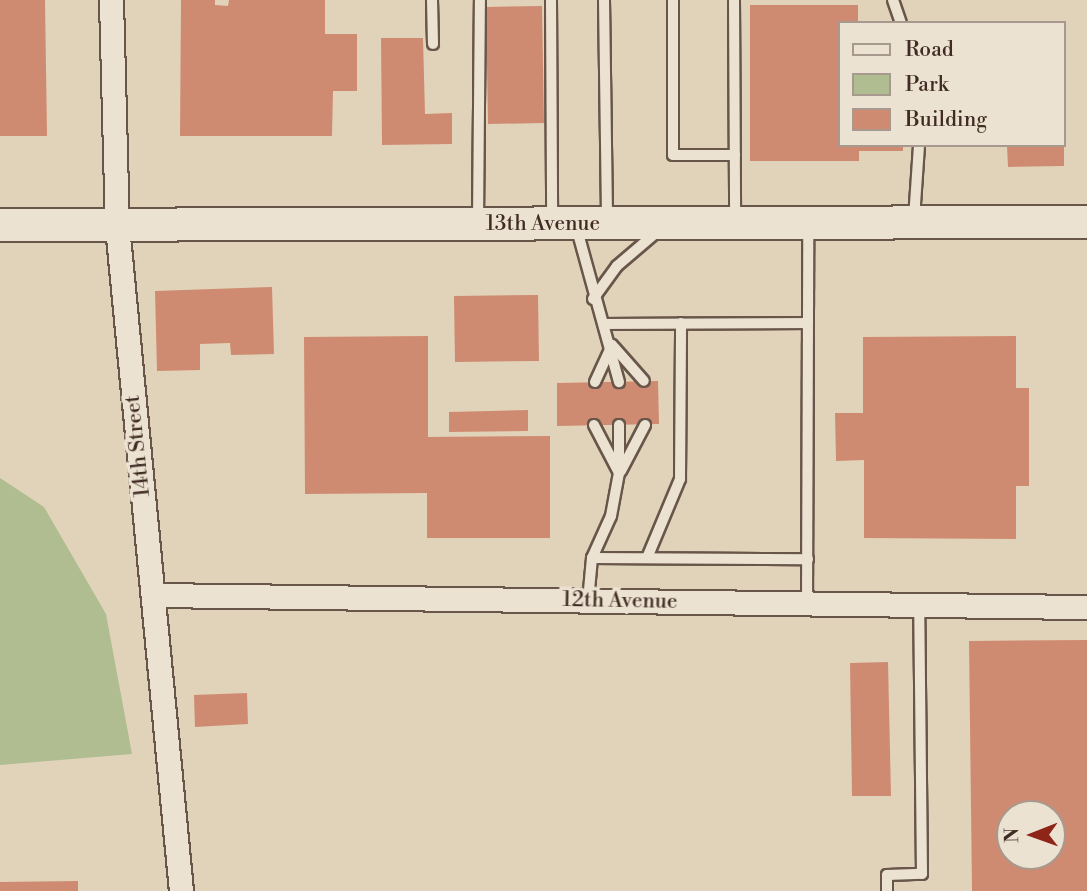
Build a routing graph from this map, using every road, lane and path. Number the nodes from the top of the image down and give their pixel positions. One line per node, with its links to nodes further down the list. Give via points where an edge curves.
1 (111, 0): 22 (street, 14th Street)
2 (432, 0): 10 (lane)
3 (480, 0): 18 (lane)
4 (551, 0): 19 (lane)
5 (604, 0): 20 (lane)
6 (673, 0): 12 (lane, via 673,155)
7 (734, 0): 12 (lane)
8 (893, 0): 9 (lane)
9 (900, 21)
10 (433, 44)
11 (919, 147): 13 (lane)
12 (735, 155): 16 (lane)
13 (914, 222): 14 (street, 13th Avenue); 17 (street, 13th Avenue)
14 (1087, 222)
15 (669, 223): 16 (street, 13th Avenue); 20 (street, 13th Avenue); 23 (lane, via 636,246)
16 (735, 223): 17 (street, 13th Avenue)
17 (808, 223): 25 (lane)
18 (478, 224): 19 (street, 13th Avenue); 22 (street, 13th Avenue)
19 (564, 224): 20 (street, 13th Avenue); 23 (lane)
20 (607, 224)
21 (0, 225): 22 (street, 13th Avenue)
22 (117, 226): 38 (street, 14th Street)
23 (593, 299): 26 (lane)
24 (681, 323): 25 (lane); 26 (lane); 36 (lane, via 680,479)
25 (808, 323): 37 (lane)
26 (605, 324): 27 (lane)
27 (612, 345): 28 (lane); 29 (lane); 30 (lane)
28 (644, 381)
29 (595, 382)
30 (619, 382)
31 (594, 425): 34 (lane)
32 (619, 425): 34 (lane)
33 (645, 425): 34 (lane)
34 (619, 473): 35 (lane, via 611,516)
35 (592, 558): 36 (lane); 39 (lane)
36 (648, 558): 37 (lane)
37 (807, 559): 40 (lane)
38 (153, 595): 39 (street, 12th Avenue); 43 (street, 14th Street)
39 (587, 601): 40 (street, 12th Avenue)
40 (807, 603): 41 (street, 12th Avenue)
41 (919, 605): 42 (street, 12th Avenue); 44 (lane, via 922,874 887,875)
42 (1087, 607)
43 (181, 891)
44 (887, 891)

